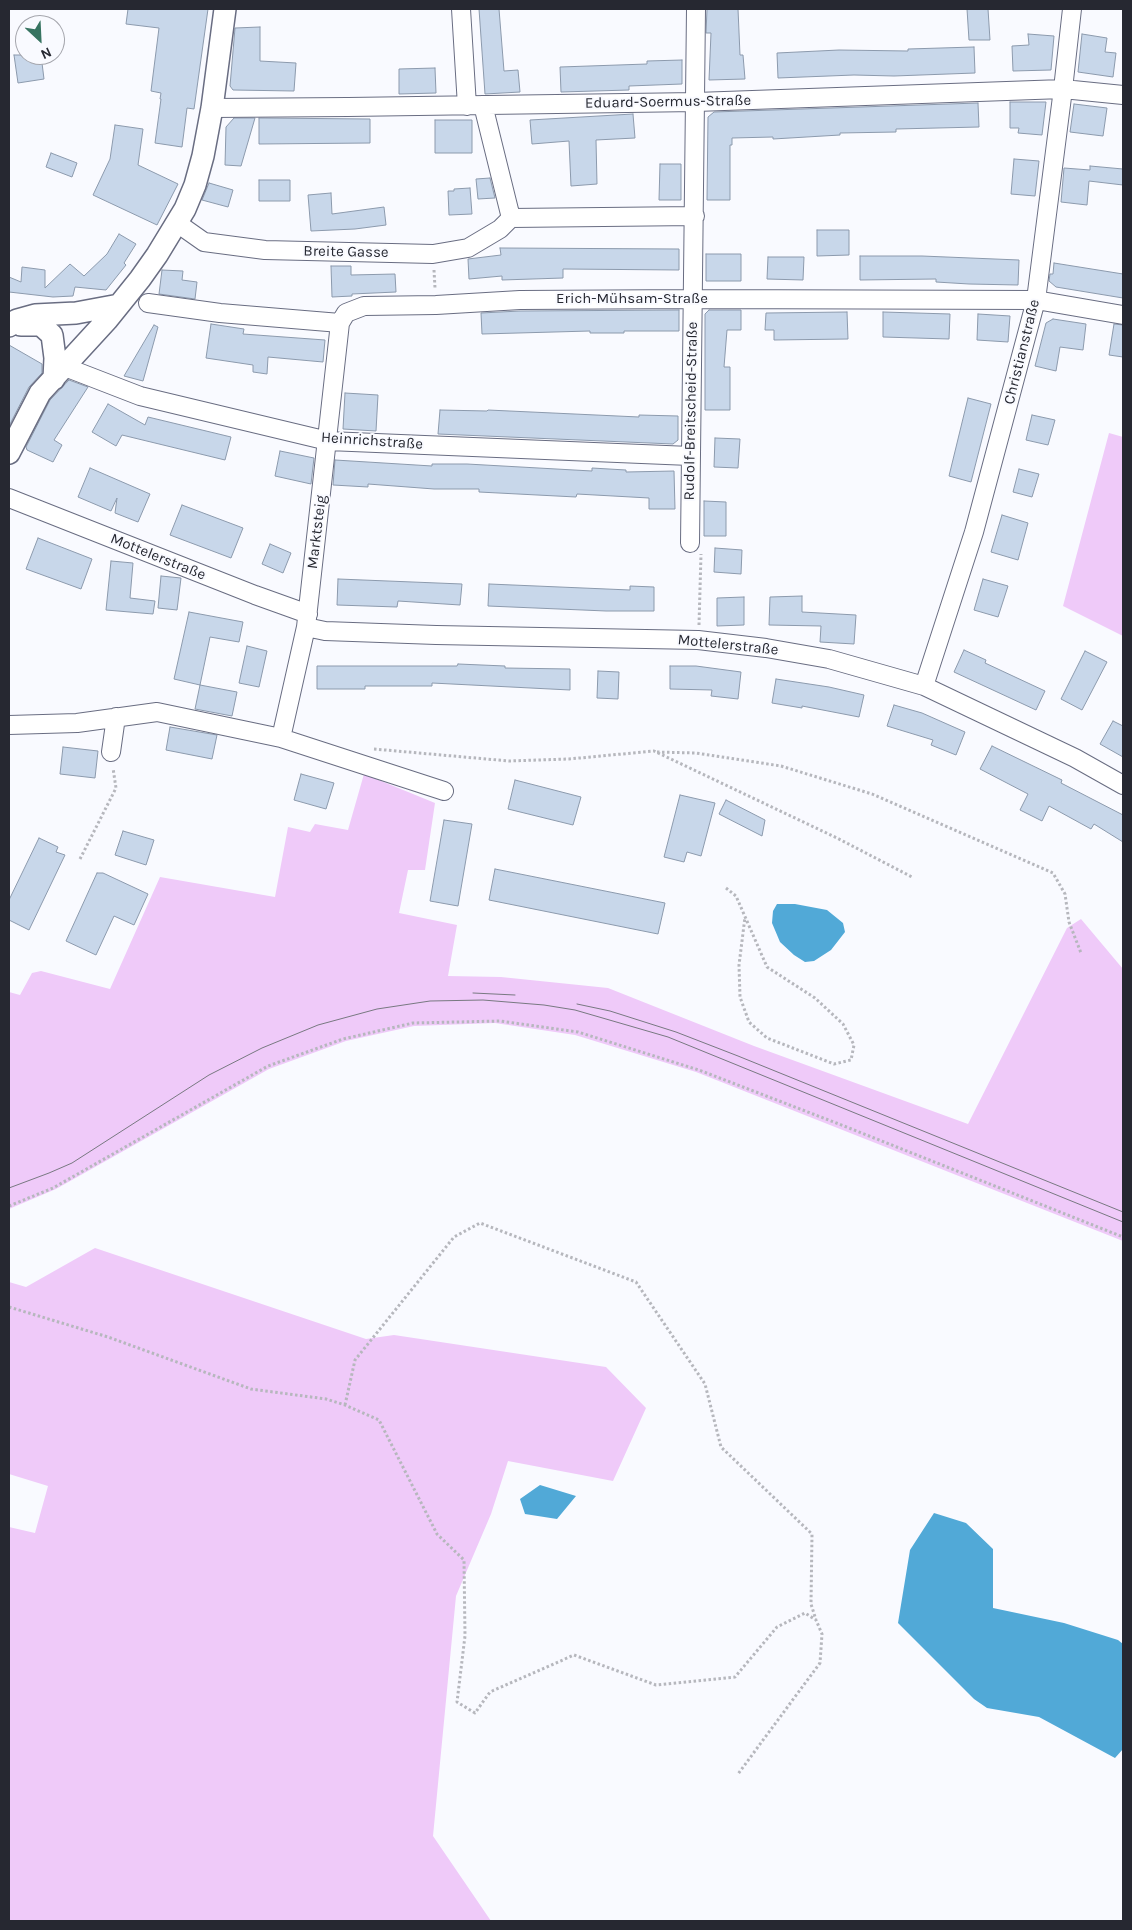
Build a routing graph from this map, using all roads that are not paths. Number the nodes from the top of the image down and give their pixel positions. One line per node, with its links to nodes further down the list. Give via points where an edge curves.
1 (225, 9): 9 (main road)
2 (461, 9): 8 (street)
3 (696, 9): 7 (street, Rudolf-Breitscheid-Straße)
4 (1072, 9): 5 (street, Christianstraße)
5 (1064, 89): 6 (street, Eduard-Soermus-Straße); 7 (street, Eduard-Soermus-Straße); 14 (street, Christianstraße)
6 (1123, 95)
7 (696, 102): 8 (street, Eduard-Soermus-Straße); 10 (street, Rudolf-Breitscheid-Straße)
8 (475, 105): 9 (street, Eduard-Soermus-Straße); 11 (street)
9 (212, 108): 12 (main road, via 195,185)
10 (695, 216): 11 (street); 13 (street, Rudolf-Breitscheid-Straße)
11 (511, 218): 12 (street, Breite Gasse, via 500,229 468,248 433,254 265,250 204,242)
12 (177, 223): 16 (main road)
13 (692, 298): 14 (street, Erich-Mühsam-Straße); 18 (street, Erich-Mühsam-Straße, via 364,306 346,312); 23 (street, Rudolf-Breitscheid-Straße)
14 (1036, 300): 17 (street, Erich-Mühsam-Straße); 27 (street, Christianstraße, via 974,532)
15 (148, 303): 18 (street)
16 (119, 305): 19 (main road, via 76,313 35,315); 20 (main road)
17 (1123, 315)
18 (340, 323): 21 (street, Marktsteig)
19 (9, 326): 20 (main road, via 27,324 48,329 55,346)
20 (59, 373): 21 (street, Heinrichstraße); 22 (main road, via 40,394)
21 (328, 441): 23 (street, Heinrichstraße); 26 (street, Marktsteig)
22 (9, 453)
23 (690, 456): 25 (street, Rudolf-Breitscheid-Straße)
24 (9, 498): 26 (street, Mottelerstraße, via 255,596)
25 (690, 543)
26 (307, 620): 27 (street, Mottelerstraße, via 324,631 698,640 829,659); 30 (street, Marktsteig)
27 (924, 686): 32 (street, Mottelerstraße, via 1075,758)
28 (116, 717): 29 (street); 30 (street, via 157,712); 31 (street)
29 (9, 724)
30 (281, 738): 33 (street)
31 (111, 752)
32 (1123, 785)
33 (444, 791)

